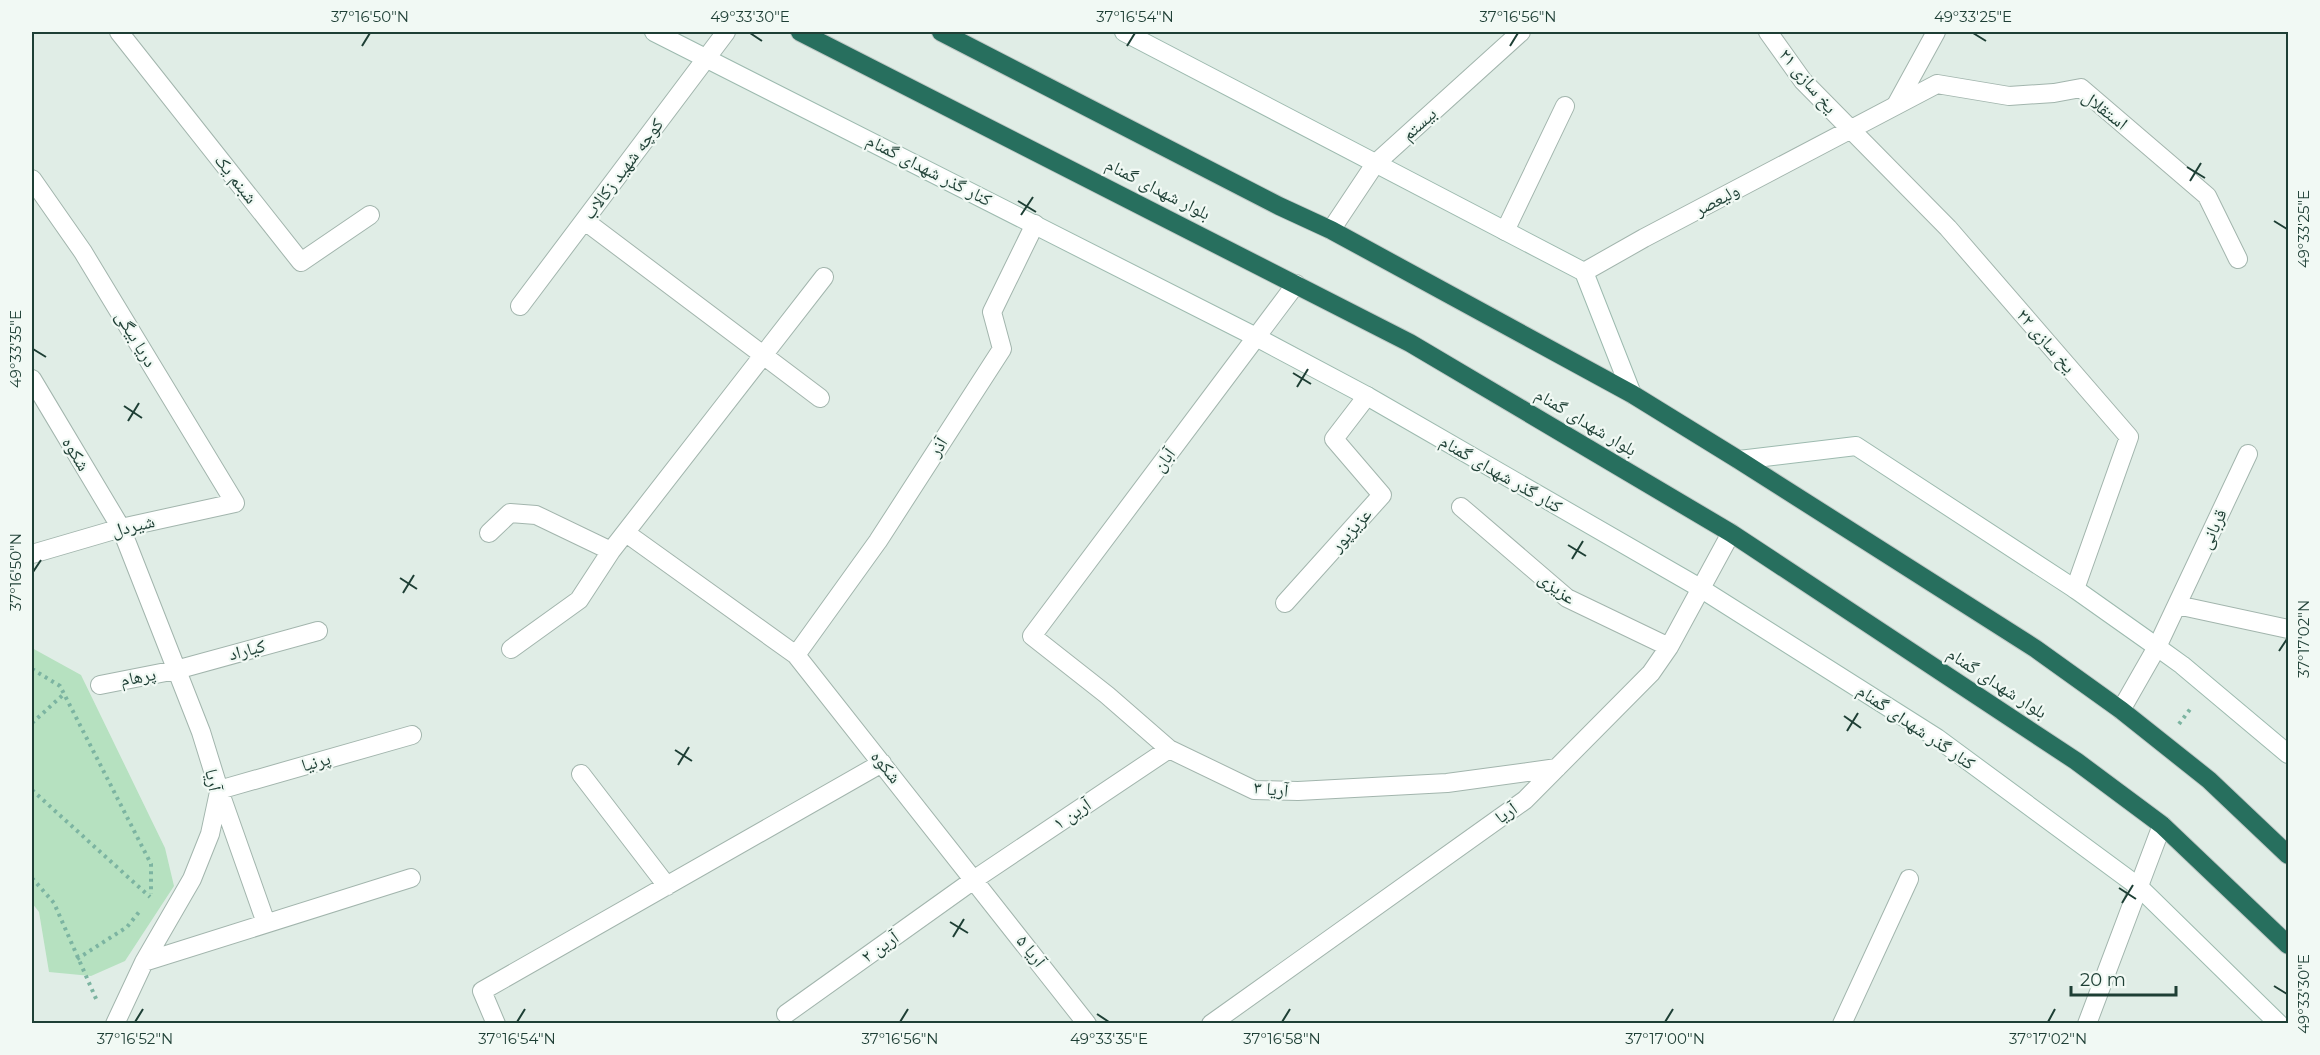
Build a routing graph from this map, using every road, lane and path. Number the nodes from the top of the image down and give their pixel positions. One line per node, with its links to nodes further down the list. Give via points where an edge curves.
1 (119, 32): 16 (street, شبنم یک, via 301,262)
2 (654, 32): 10 (street, کنار گذر شهدای گمنام)
3 (726, 32): 10 (street, کوچه شهید زکالاب)
4 (800, 32): 24 (highway, بلوار شهدای گمنام)
5 (941, 32): 19 (highway)
6 (1124, 32): 14 (street)
7 (1521, 32): 14 (street, بیستم)
8 (1768, 32): 13 (street, یخ سازی ۲۱, via 1803,81)
9 (1936, 32): 11 (street)
10 (706, 58): 17 (street, کوچه شهید زکالاب); 18 (street, کنار گذر شهدای گمنام)
11 (1896, 105): 13 (street, استقلال); 21 (street, استقلال, via 1937,84 2009,96 2081,88 2207,196)
12 (1565, 106): 20 (street)
13 (1850, 129): 22 (street, ولیعصر); 43 (street, یخ سازی ۲۲, via 1948,228 2129,437)
14 (1375, 164): 19 (street, بیستم); 20 (street)
15 (32, 179): 34 (street, دریا بیگی, via 83,252)
16 (370, 215)
17 (585, 221): 25 (street, کوچه شهید زکالاب); 27 (street)
18 (1035, 224): 26 (street, کنار گذر شهدای گمنام); 52 (street, آذر, via 992,312 1002,349 878,541)
19 (1331, 230): 29 (highway)
20 (1505, 231): 22 (street)
21 (2238, 259)
22 (1584, 272): 29 (street)
23 (824, 278): 27 (street)
24 (1296, 284): 26 (street, آبان); 39 (highway, بلوار شهدای گمنام, via 1424,351)
25 (520, 306)
26 (1256, 337): 30 (street, کنار گذر شهدای گمنام); 48 (street, آبان)
27 (764, 356): 31 (street); 37 (street)
28 (32, 379): 36 (street, شکوه)
29 (1632, 394): 33 (highway)
30 (1367, 396): 42 (street, کنار گذر شهدای گمنام); 44 (street, عزیزپور, via 1334,439 1382,495)
31 (820, 398)
32 (2248, 454): 45 (street, قربانی)
33 (1739, 460): 43 (street, via 1856,446); 57 (highway, via 2036,649)
34 (235, 503): 36 (street, شیردل)
35 (1461, 507): 49 (street, عزیزی, via 1567,598)
36 (122, 528): 41 (street, شیردل); 54 (street, آریا)
37 (626, 532): 40 (street); 52 (street, شکوه)
38 (489, 533): 40 (street, via 510,513 536,515)
39 (1731, 533): 42 (street, آریا); 67 (highway, بلوار شهدای گمنام, via 2076,761)
40 (611, 551): 51 (street, via 579,600)
41 (32, 554)
42 (1700, 588): 49 (street, آریا); 74 (street, کنار گذر شهدای گمنام, via 1938,738)
43 (2075, 590): 50 (street)
44 (1285, 603)
45 (2177, 605): 46 (street); 50 (street, قربانی)
46 (2289, 629)
47 (318, 631): 54 (street, کیاراد)
48 (1032, 636): 60 (street, آریا ۳)
49 (1669, 647): 63 (street, آریا, via 1651,673)
50 (2157, 647): 57 (street, قربانی); 61 (street)
51 (511, 649)
52 (796, 655): 62 (street, شکوه)
53 (32, 669): 56 (path, via 60,686)
54 (176, 670): 55 (street, پرهام); 66 (street, آریا)
55 (100, 685)
56 (64, 694): 58 (path); 75 (path, via 151,864)
57 (2121, 710): 68 (highway, via 2209,780)
58 (32, 723)
59 (412, 735): 66 (street, پرنیا)
60 (1169, 749): 63 (street, آریا ۳, via 1254,790 1447,783); 71 (street, آرین ۱)
61 (2289, 754)
62 (882, 763): 71 (street, شکوه); 73 (street)
63 (1557, 768): 85 (street, آریا, via 1525,800)
64 (580, 774): 73 (street)
65 (32, 790): 75 (path)
66 (219, 790): 76 (street); 79 (street, آریا, via 210,834 192,879)
67 (2162, 825): 74 (street); 77 (highway, بلوار شهدای گمنام)
68 (2289, 855)
69 (32, 878): 78 (path, via 54,903)
70 (411, 878): 76 (street)
71 (975, 879): 81 (street, آرین ۲); 84 (street, آریا ۵)
72 (1909, 879): 86 (street)
73 (666, 886): 83 (street, via 482,991)
74 (2139, 887): 87 (street); 88 (street, کنار گذر شهدای گمنام)
75 (151, 897): 78 (path, via 127,927)
76 (266, 923): 79 (street)
77 (2289, 945)
78 (77, 959): 80 (path)
79 (144, 963): 82 (street, آریا)
80 (97, 1002)
81 (786, 1014)
82 (115, 1023)
83 (496, 1023)
84 (1087, 1023)
85 (1210, 1023)
86 (1842, 1023)
87 (2087, 1023)
88 (2279, 1023)

